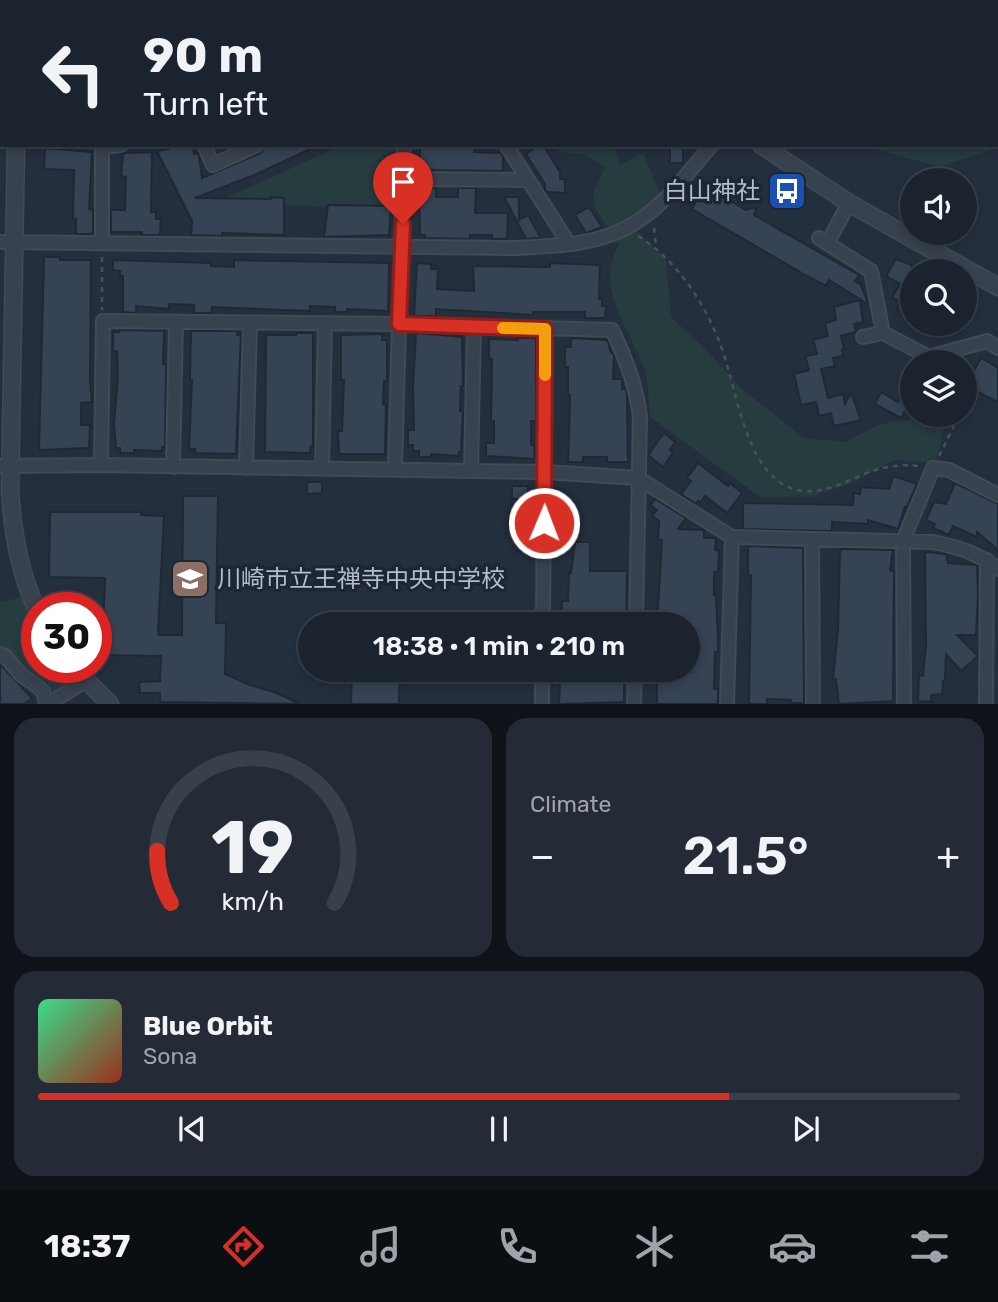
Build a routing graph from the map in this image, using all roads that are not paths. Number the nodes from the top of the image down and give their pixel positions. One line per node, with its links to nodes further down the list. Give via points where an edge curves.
1 (16, 147): 12 (street)
2 (102, 147): 13 (street)
3 (206, 147): 4 (street, via 214,165)
4 (253, 147)
5 (404, 147): 9 (street)
6 (507, 147): 10 (street)
7 (710, 147): 14 (street, via 651,211 626,228)
8 (764, 147): 11 (street)
9 (403, 179): 10 (street); 15 (street)
10 (527, 180): 14 (street)
11 (849, 203): 16 (street); 23 (street, via 823,240 871,271)
12 (7, 242): 13 (street); 27 (street)
13 (102, 243): 15 (street)
14 (569, 244): 15 (street)
15 (403, 247): 20 (street)
16 (998, 287)
17 (176, 322): 18 (street); 26 (street, via 103,321); 28 (street)
18 (250, 323): 19 (street); 29 (street)
19 (325, 324): 20 (street); 30 (street)
20 (399, 324): 21 (street); 31 (street)
21 (474, 327): 22 (street); 32 (street)
22 (545, 329): 33 (street); 34 (street, via 612,330 637,394)
23 (883, 333): 24 (street); 25 (street, via 929,358 987,341)
24 (863, 337)
25 (998, 348)
26 (101, 465): 27 (street); 28 (street)
27 (5, 466): 41 (street, via 15,543)
28 (173, 467): 29 (street)
29 (246, 468): 30 (street)
30 (322, 469): 31 (street)
31 (395, 469): 32 (street)
32 (471, 471): 33 (street)
33 (545, 471): 34 (street); 42 (street)
34 (638, 478): 36 (street); 43 (street)
35 (998, 495): 38 (street, via 949,470 933,468)
36 (732, 537): 37 (street); 53 (street)
37 (812, 541): 38 (street); 54 (street)
38 (903, 541): 39 (street, via 960,547); 55 (street)
39 (987, 560): 40 (street); 56 (street)
40 (998, 569)
41 (29, 592)
42 (543, 612)
43 (636, 612)
44 (0, 654): 49 (street, via 43,692)
45 (542, 682): 51 (street)
46 (635, 682): 52 (street)
47 (83, 683): 49 (street)
48 (88, 683): 50 (street)
49 (47, 704)
50 (110, 704)
51 (542, 704)
52 (634, 704)
53 (727, 704)
54 (813, 704)
55 (904, 704)
56 (986, 704)

